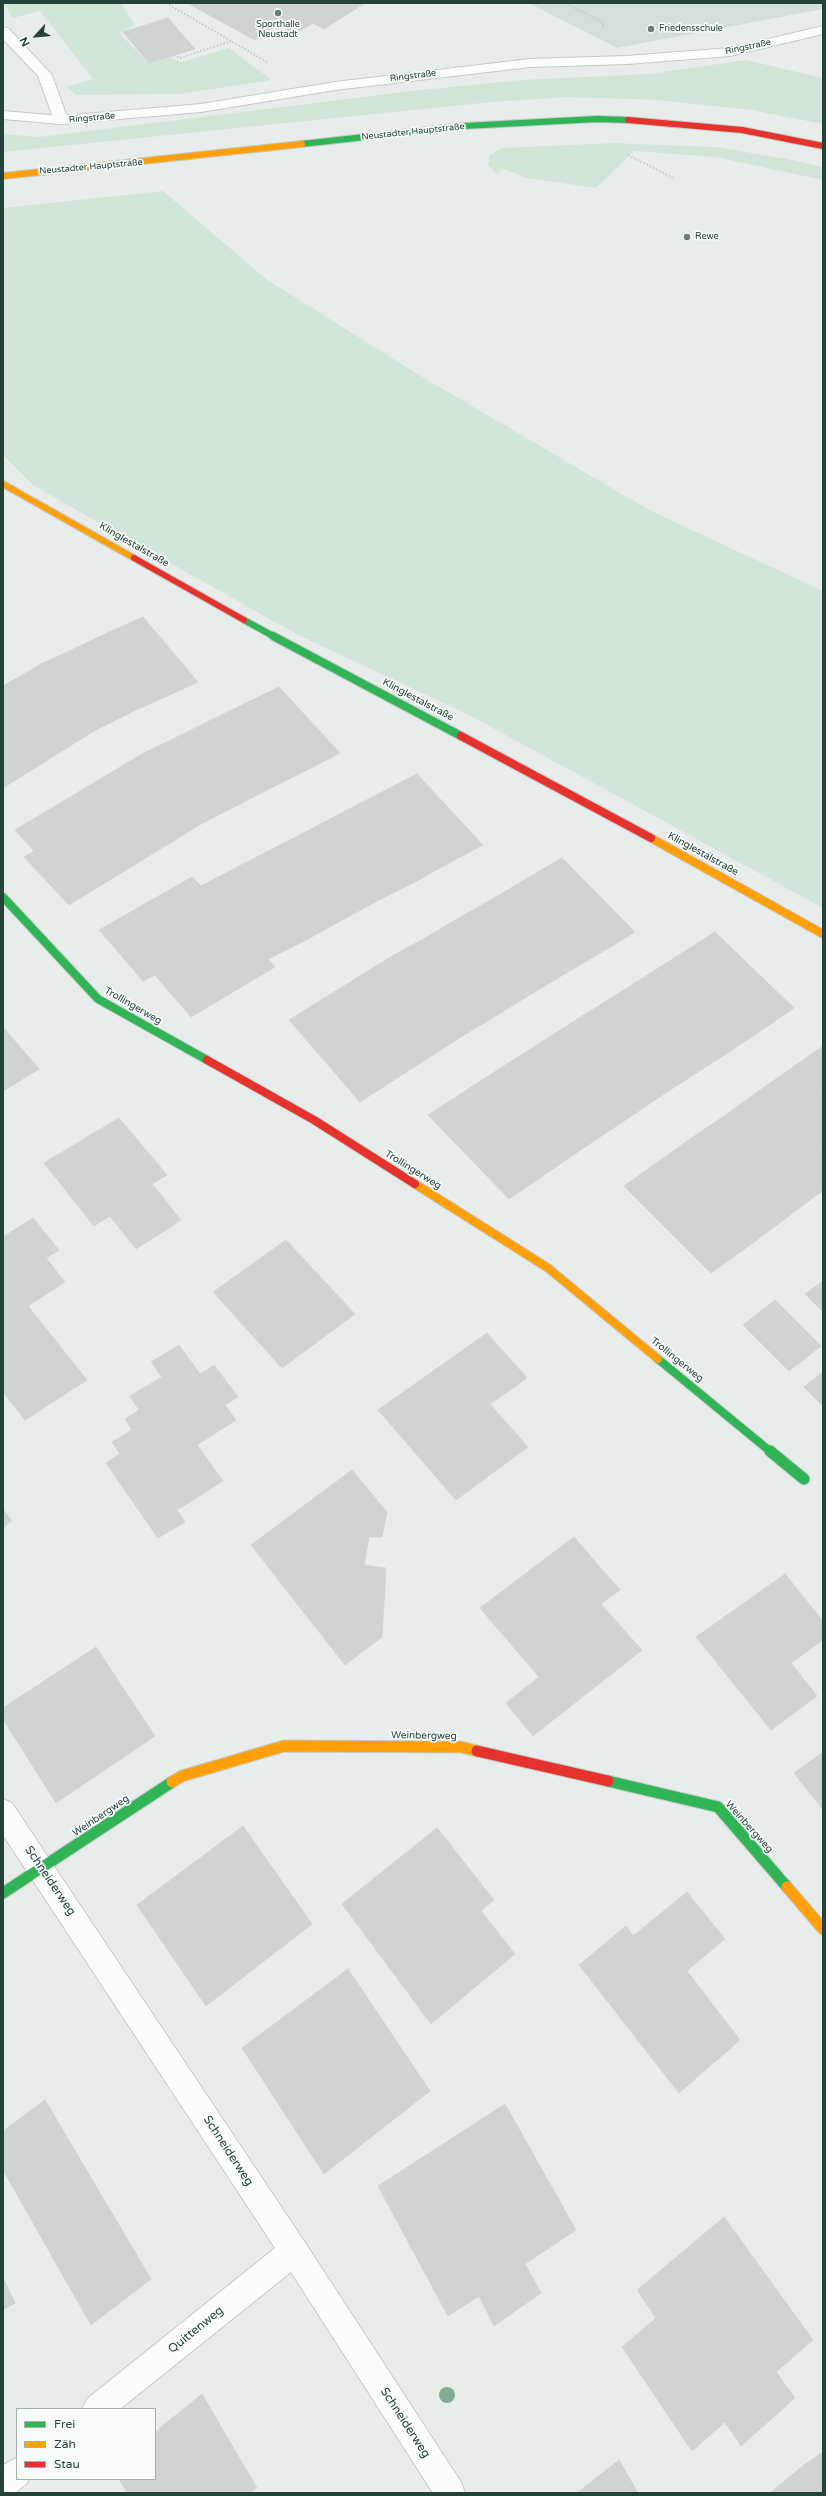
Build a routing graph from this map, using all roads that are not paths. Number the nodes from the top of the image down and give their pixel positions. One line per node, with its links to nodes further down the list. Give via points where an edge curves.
1 (823, 30): 4 (street, Ringstraße, via 730,52 627,60 530,63 335,86 200,108)
2 (3, 31): 4 (street, via 45,75)
3 (3, 115): 4 (street, Ringstraße)
4 (61, 120)
5 (823, 146): 6 (street, Neustadter Hauptstraße, via 742,130 662,122 597,120 464,126)
6 (3, 176)
7 (3, 484): 9 (street, Klinglestalstraße, via 219,606 668,847)
8 (3, 897): 10 (street, Trollingerweg, via 98,999 314,1120 548,1268)
9 (823, 934)
10 (804, 1479)
11 (3, 1812): 12 (street, Schneiderweg)
12 (42, 1868): 13 (street, Weinbergweg); 14 (street, Weinbergweg, via 182,1776 277,1748 461,1747 718,1807); 15 (street, Schneiderweg)
13 (3, 1894)
14 (823, 1929)
15 (294, 2251): 16 (street, Quittenweg); 19 (street, Schneiderweg)
16 (98, 2408)
17 (16, 2474): 18 (street)
18 (3, 2484)
19 (450, 2493)

